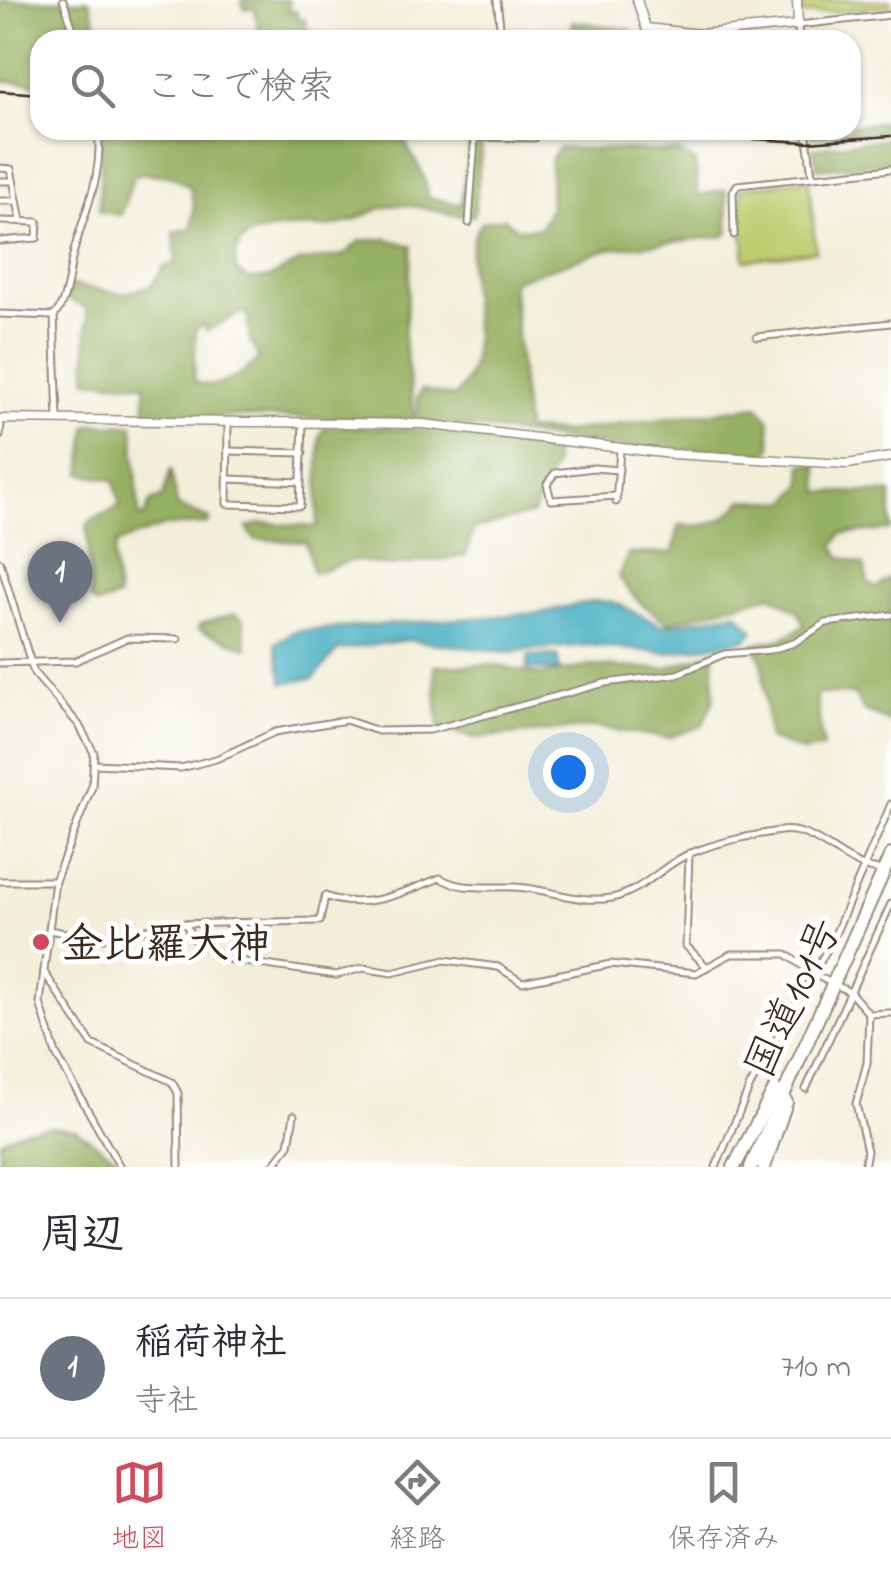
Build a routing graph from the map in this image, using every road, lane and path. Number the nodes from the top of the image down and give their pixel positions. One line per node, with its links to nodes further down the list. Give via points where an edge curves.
1 (62, 0): 7 (street)
2 (497, 0): 8 (street)
3 (638, 0): 9 (street)
4 (797, 0): 6 (street)
5 (891, 15): 6 (street)
6 (798, 25): 10 (street); 11 (street)
7 (74, 30)
8 (501, 30)
9 (650, 30)
10 (744, 30)
11 (798, 30)
12 (97, 140): 28 (street, via 92,208)
13 (475, 140): 24 (street)
14 (807, 140): 17 (street)
15 (0, 168): 19 (street, via 11,169)
16 (891, 169): 17 (street)
17 (812, 174): 25 (street, via 736,185)
18 (0, 181): 19 (street)
19 (14, 181): 20 (street)
20 (17, 201): 21 (street); 23 (street)
21 (0, 202)
22 (0, 220): 23 (street)
23 (20, 221): 26 (street, via 38,222 36,238)
24 (470, 224)
25 (734, 235)
26 (0, 241)
27 (0, 314): 28 (street)
28 (54, 316): 32 (street)
29 (891, 324): 30 (street)
30 (757, 337)
31 (0, 419): 32 (street); 35 (street)
32 (58, 420): 33 (street)
33 (228, 423): 34 (street); 37 (street)
34 (303, 423): 36 (street, via 423,424); 38 (street)
35 (0, 436)
36 (620, 450): 39 (street, via 847,464); 40 (street)
37 (228, 451): 38 (street); 41 (street)
38 (302, 454): 42 (street)
39 (891, 457)
40 (619, 470): 40 (street, via 616,499 551,500 547,484 555,473)
41 (228, 480): 42 (street); 42 (street, via 227,504 300,506)
42 (301, 482)
43 (0, 562): 46 (street)
44 (891, 615): 48 (street, via 826,623 794,643 724,654 677,674 604,683 430,730 378,731 346,720 275,732 182,768)
45 (178, 639): 46 (street, via 126,638 76,661)
46 (29, 662): 47 (street); 48 (street, via 89,739)
47 (0, 664)
48 (95, 764): 55 (street)
49 (891, 804): 52 (street)
50 (689, 854): 52 (street, via 792,831); 57 (street, via 646,885 613,898 573,900 440,878 388,900 325,896 320,921); 59 (street, via 686,946)
51 (891, 855): 53 (highway, 国道101号)
52 (864, 870): 53 (street); 61 (street)
53 (888, 870): 62 (highway, 国道101号)
54 (0, 881): 55 (street)
55 (55, 881): 58 (street)
56 (891, 904): 63 (street)
57 (185, 923): 58 (street, via 97,939); 59 (street, via 193,939 231,960 336,975 363,968 392,973 444,960 498,967 522,982 611,964 696,973)
58 (50, 930): 60 (street)
59 (707, 967): 61 (street, via 731,954 768,952 786,954)
60 (44, 972): 70 (street, via 40,1003 48,1036); 71 (street, via 92,1044 172,1082 178,1093)
61 (813, 974): 62 (street); 73 (street, via 750,1086)
62 (832, 985): 63 (street); 64 (highway, 国道101号)
63 (850, 992): 66 (street); 68 (street)
64 (822, 1006): 67 (highway, 国道101号); 76 (highway)
65 (891, 1013): 66 (street)
66 (869, 1014): 77 (street, via 856,1104)
67 (798, 1054): 74 (highway); 75 (highway, 国道101号)
68 (806, 1089)
69 (294, 1115): 72 (street, via 289,1145)
70 (120, 1167)
71 (178, 1167)
72 (272, 1167)
73 (716, 1167)
74 (734, 1167)
75 (751, 1167)
76 (764, 1167)
77 (864, 1167)

